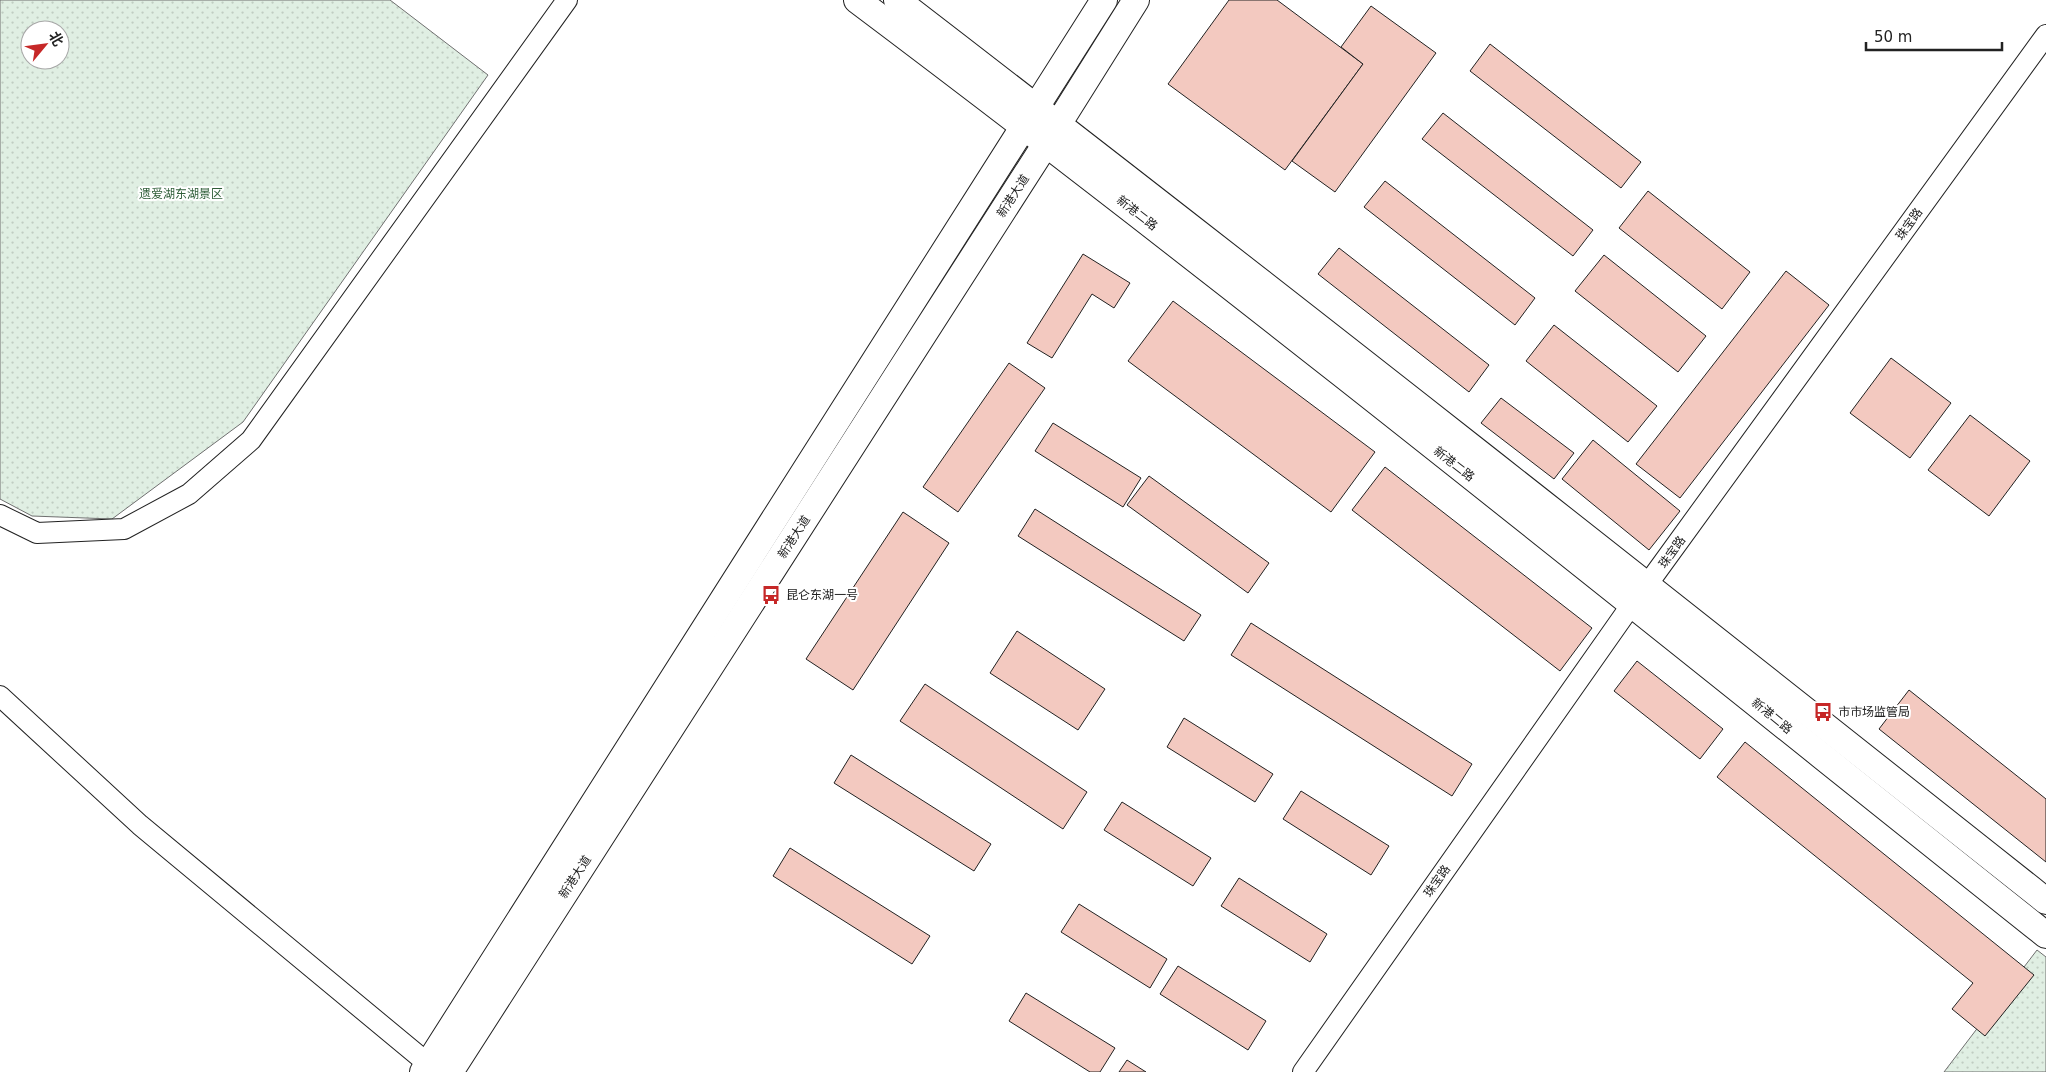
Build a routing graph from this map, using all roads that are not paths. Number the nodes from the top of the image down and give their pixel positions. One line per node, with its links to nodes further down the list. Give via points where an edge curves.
1 (567, 0): 9 (street, via 250,440 189,494 124,529 37,533)
2 (857, 0): 7 (main road, 新港二路)
3 (897, 0): 7 (main road, 新港二路)
4 (1104, 0): 7 (main road, 新港大道)
5 (1136, 0): 8 (main road, 新港大道)
6 (2046, 35): 10 (street, 珠宝路)
7 (1030, 116): 8 (main road, 新港二路); 14 (main road, 新港大道)
8 (1053, 133): 10 (main road, 新港二路); 14 (main road, 新港大道)
9 (0, 515)
10 (1640, 595): 12 (main road, 新港二路); 13 (main road, 新港二路); 15 (street, 珠宝路)
11 (0, 696): 14 (street, via 140,825)
12 (2046, 901)
13 (2046, 935)
14 (435, 1070)
15 (1303, 1072)

